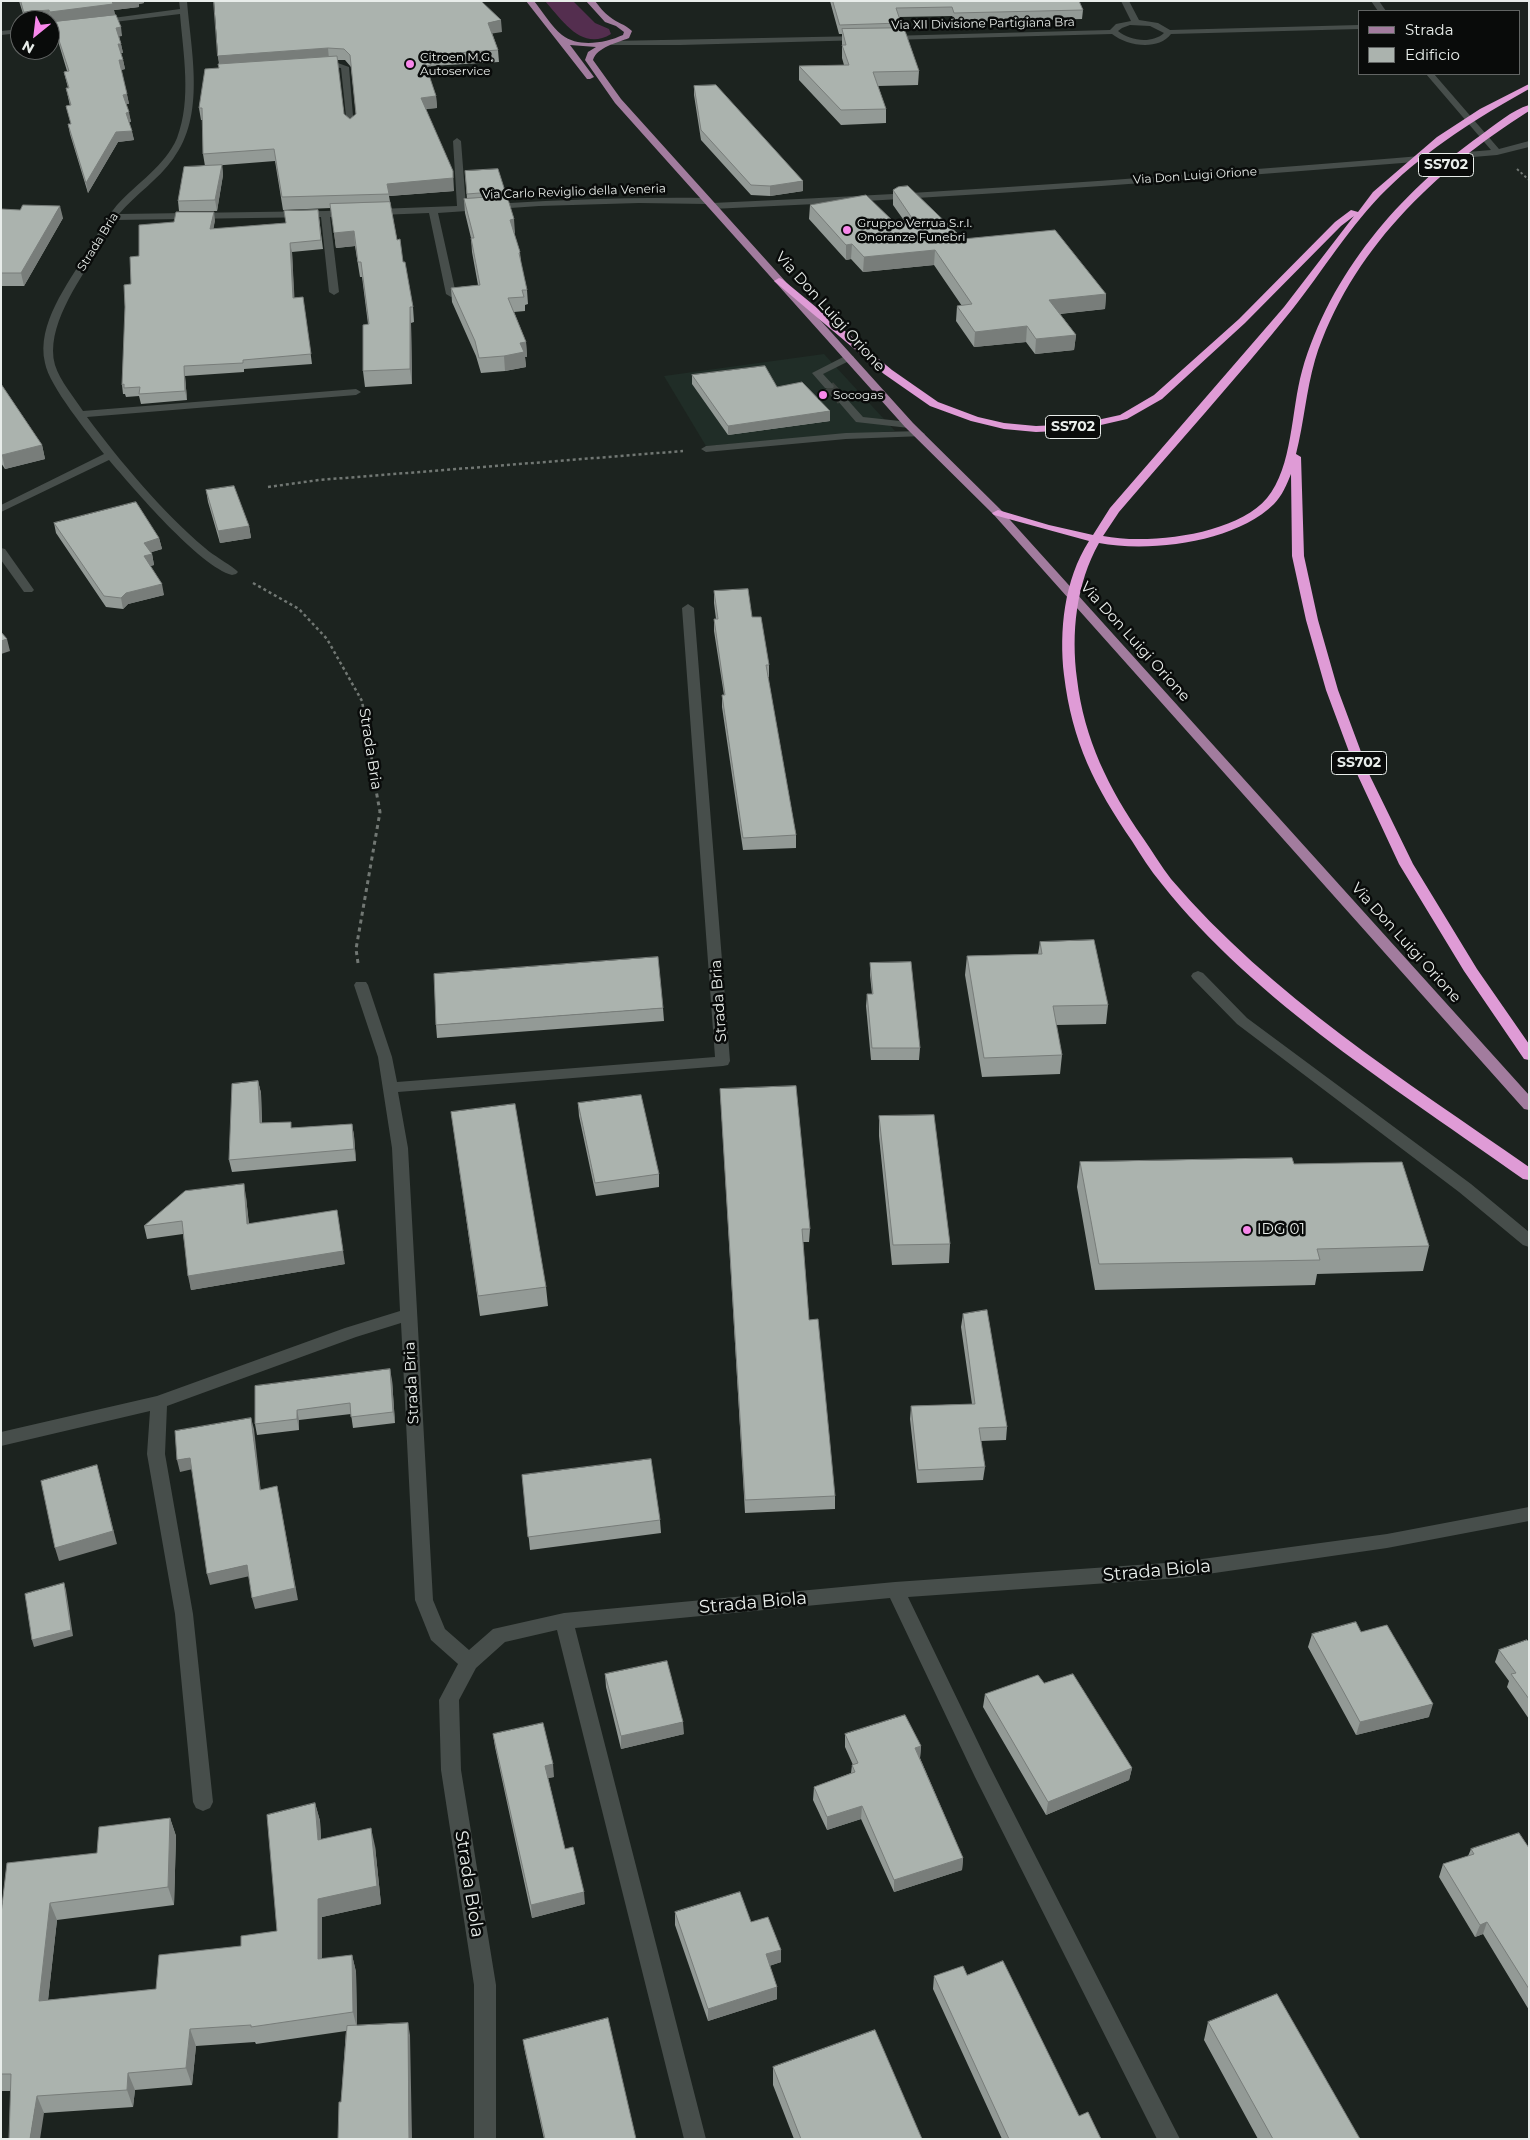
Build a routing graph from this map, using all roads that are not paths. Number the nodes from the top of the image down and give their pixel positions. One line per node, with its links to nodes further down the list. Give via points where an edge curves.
1 (530, 1): 11 (main road, Via Don Luigi Orione)
2 (590, 1): 8 (main road, via 608,20)
3 (1125, 1): 5 (street)
4 (183, 6): 6 (street); 30 (street, Strada Bria, via 195,73 188,113 176,151)
5 (1136, 23): 9 (street, via 1119,26); 10 (street, via 1160,26)
6 (90, 24)
7 (1358, 27): 10 (street)
8 (624, 28): 14 (street, via 661,38); 15 (main road, Via Don Luigi Orione, via 628,31 626,36)
9 (1114, 32): 10 (street, via 1123,38 1150,41 1164,38); 13 (street, Via XII Divisione Partigiana Bra)
10 (1168, 32)
11 (561, 38): 15 (main road, via 577,44); 19 (main road, Via Don Luigi Orione, via 589,76)
12 (868, 38): 14 (street)
13 (878, 38)
14 (702, 42): 15 (street)
15 (609, 44): 19 (main road, Via Don Luigi Orione, via 590,54 589,60)
16 (309, 65): 21 (street, via 345,67)
17 (1431, 75): 24 (street)
18 (1529, 86): 25 (highway, SS702, via 1440,139)
19 (618, 101): 26 (main road, Via Don Luigi Orione)
20 (1529, 107): 40 (highway, SS702, via 1447,163 1412,196 1376,238 1323,327 1303,390)
21 (350, 126)
22 (457, 141): 27 (street)
23 (1529, 144): 24 (street, Via Don Luigi Orione)
24 (1497, 152): 26 (street, Via Don Luigi Orione, via 883,199)
25 (1383, 188): 31 (highway, SS702, via 1338,224 1242,320 1158,397 1123,417 1079,427 1036,429 1004,426 934,404 888,372); 55 (highway, SS702, via 1286,309 1114,510 1092,545 1079,573 1070,613 1067,650 1073,701 1085,745 1098,776 1165,880 1208,928 1261,978 1325,1031)
26 (710, 204): 27 (street, Via Carlo Reviglio della Veneria, via 539,203); 31 (main road, Via Don Luigi Orione)
27 (462, 209): 28 (street, Via Carlo Reviglio della Veneria)
28 (433, 210): 29 (street, Via Carlo Reviglio della Veneria); 33 (street)
29 (325, 214): 30 (street, Via Carlo Reviglio della Veneria); 32 (street)
30 (112, 217): 38 (street, Strada Bria, via 70,289 54,324 48,348 51,369)
31 (779, 281): 34 (main road, Via Don Luigi Orione)
32 (334, 292)
33 (451, 294)
34 (849, 356): 35 (street, via 817,373); 39 (main road, Via Don Luigi Orione)
35 (829, 386)
36 (356, 392): 38 (street)
37 (842, 400): 39 (street, via 860,420)
38 (79, 414): 43 (street, Strada Bria)
39 (909, 425): 41 (main road, Via Don Luigi Orione)
40 (1296, 433): 45 (highway, SS702, via 1289,467 1269,504 1244,520 1213,533 1172,540 1118,542 1055,531); 52 (highway, SS702, via 1298,556 1332,690 1360,767 1406,864 1471,971)
41 (920, 434): 42 (street, via 846,436); 45 (main road, Via Don Luigi Orione)
42 (706, 450)
43 (110, 454): 44 (street); 47 (street, Strada Bria, via 200,549)
44 (1, 509)
45 (998, 514): 54 (main road, Via Don Luigi Orione)
46 (1, 551): 48 (street)
47 (232, 572)
48 (28, 590)
49 (688, 608): 53 (street, Strada Bria, via 723,1062)
50 (1198, 976): 56 (street, via 1242,1021 1465,1188)
51 (361, 984): 53 (street, Strada Bria, via 385,1058)
52 (1529, 1055)
53 (390, 1088): 57 (street, Strada Bria, via 400,1148)
54 (1529, 1105)
55 (1529, 1175)
56 (1529, 1241)
57 (408, 1315): 58 (street, via 351,1332); 63 (street, Strada Bria, via 424,1600 438,1634)
58 (159, 1402): 59 (street); 64 (street, via 156,1454 184,1614)
59 (1, 1439)
60 (1529, 1514): 61 (street, Strada Biola, via 1387,1541 1180,1570)
61 (895, 1590): 62 (street, Strada Biola); 67 (street, via 982,1771)
62 (564, 1621): 63 (street, Strada Biola, via 500,1635); 66 (street)
63 (470, 1662): 65 (street, Strada Biola, via 449,1700 451,1770 485,1985)
64 (203, 1802)
65 (485, 2139)
66 (696, 2139)
67 (1169, 2139)

